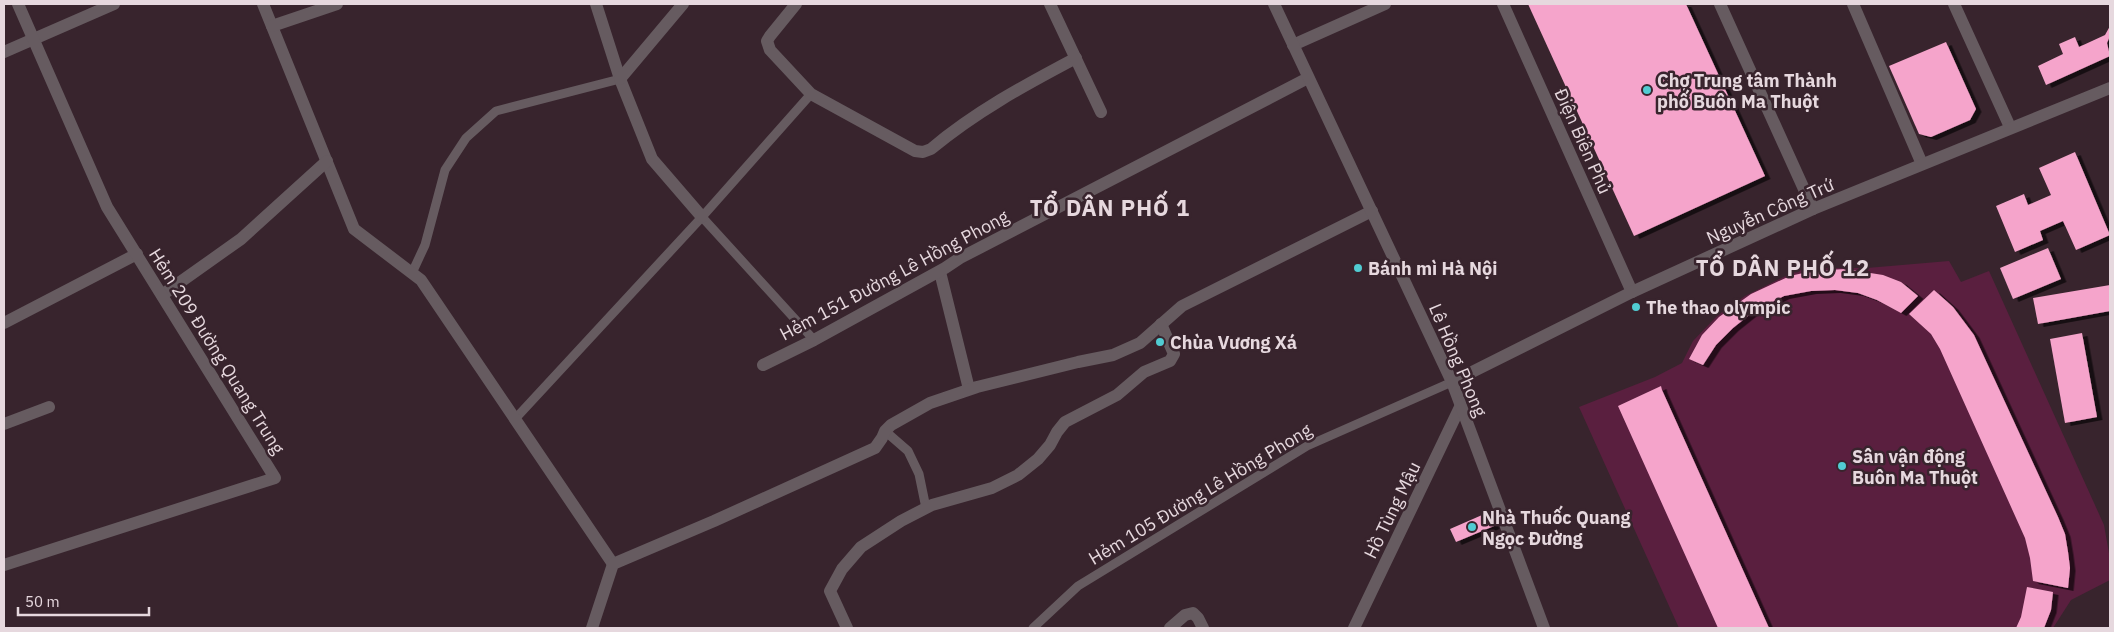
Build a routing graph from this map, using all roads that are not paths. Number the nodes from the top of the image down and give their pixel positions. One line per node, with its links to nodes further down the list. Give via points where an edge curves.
1 (18, 4): 16 (street, Hẻm 209 Đường Quang Trung)
2 (114, 4): 16 (street)
3 (263, 4): 15 (street)
4 (337, 4): 15 (street)
5 (596, 4): 21 (street)
6 (683, 4): 21 (street)
7 (796, 4): 23 (street, via 767,41 770,50)
8 (1050, 4): 19 (street)
9 (1274, 4): 17 (street, Lê Hồng Phong)
10 (1385, 4): 17 (street)
11 (1503, 4): 34 (street, Điện Biên Phủ)
12 (1720, 4): 28 (street)
13 (1853, 4): 27 (street)
14 (1954, 4): 25 (street)
15 (272, 26): 26 (street)
16 (34, 38): 18 (street); 31 (street, Hẻm 209 Đường Quang Trung, via 107,207)
17 (1293, 45): 20 (street, Lê Hồng Phong)
18 (4, 52)
19 (1076, 58): 23 (street, via 1021,87 922,152); 24 (street)
20 (1308, 78): 29 (street, Lê Hồng Phong); 32 (street, Hẻm 151 Đường Lê Hồng Phong, via 960,258)
21 (620, 79): 30 (street, via 652,159); 33 (lane, via 496,111 466,138 445,170 425,245)
22 (2110, 88): 25 (street, Nguyễn Công Trứ)
23 (811, 94): 30 (lane)
24 (1101, 112)
25 (2010, 127): 27 (street, Nguyễn Công Trứ)
26 (327, 161): 33 (street, via 354,229); 35 (street, via 241,239)
27 (1922, 164): 28 (street, Nguyễn Công Trứ)
28 (1813, 209): 34 (street, Nguyễn Công Trứ)
29 (1372, 212): 37 (street, via 1182,306); 40 (street, Lê Hồng Phong)
30 (702, 217): 38 (lane); 44 (lane)
31 (137, 254): 35 (street, Hẻm 209 Đường Quang Trung); 36 (street)
32 (940, 272): 38 (street, Hẻm 151 Đường Lê Hồng Phong); 41 (street)
33 (412, 273): 44 (street, via 421,280)
34 (1632, 292): 40 (street, Nguyễn Công Trứ)
35 (162, 295): 49 (street, Hẻm 209 Đường Quang Trung, via 275,478)
36 (4, 323)
37 (1161, 324): 41 (street, via 1140,343 1113,356); 47 (street, via 1174,354 1170,361 1144,372 1117,395 1065,422 1038,459 1018,475 992,488)
38 (814, 340): 39 (street, Hẻm 151 Đường Lê Hồng Phong)
39 (763, 365)
40 (1452, 382): 43 (street, Lê Hồng Phong); 52 (lane, Hẻm 105 Đường Lê Hồng Phong, via 1307,446 1078,586)
41 (969, 389): 46 (street, via 930,403)
42 (50, 407): 45 (street)
43 (1460, 407): 55 (street, Hồ Tùng Mậu); 56 (street, Lê Hồng Phong)
44 (515, 419): 48 (street)
45 (4, 424)
46 (885, 430): 47 (lane, via 908,451 919,474); 48 (street, via 874,448)
47 (926, 508): 51 (street, via 862,547 842,569 830,591)
48 (612, 564): 50 (street)
49 (4, 565)
50 (592, 628)
51 (847, 628)
52 (1033, 628)
53 (1170, 628): 54 (street, via 1185,615 1193,613)
54 (1203, 628)
55 (1354, 628)
56 (1544, 628)

